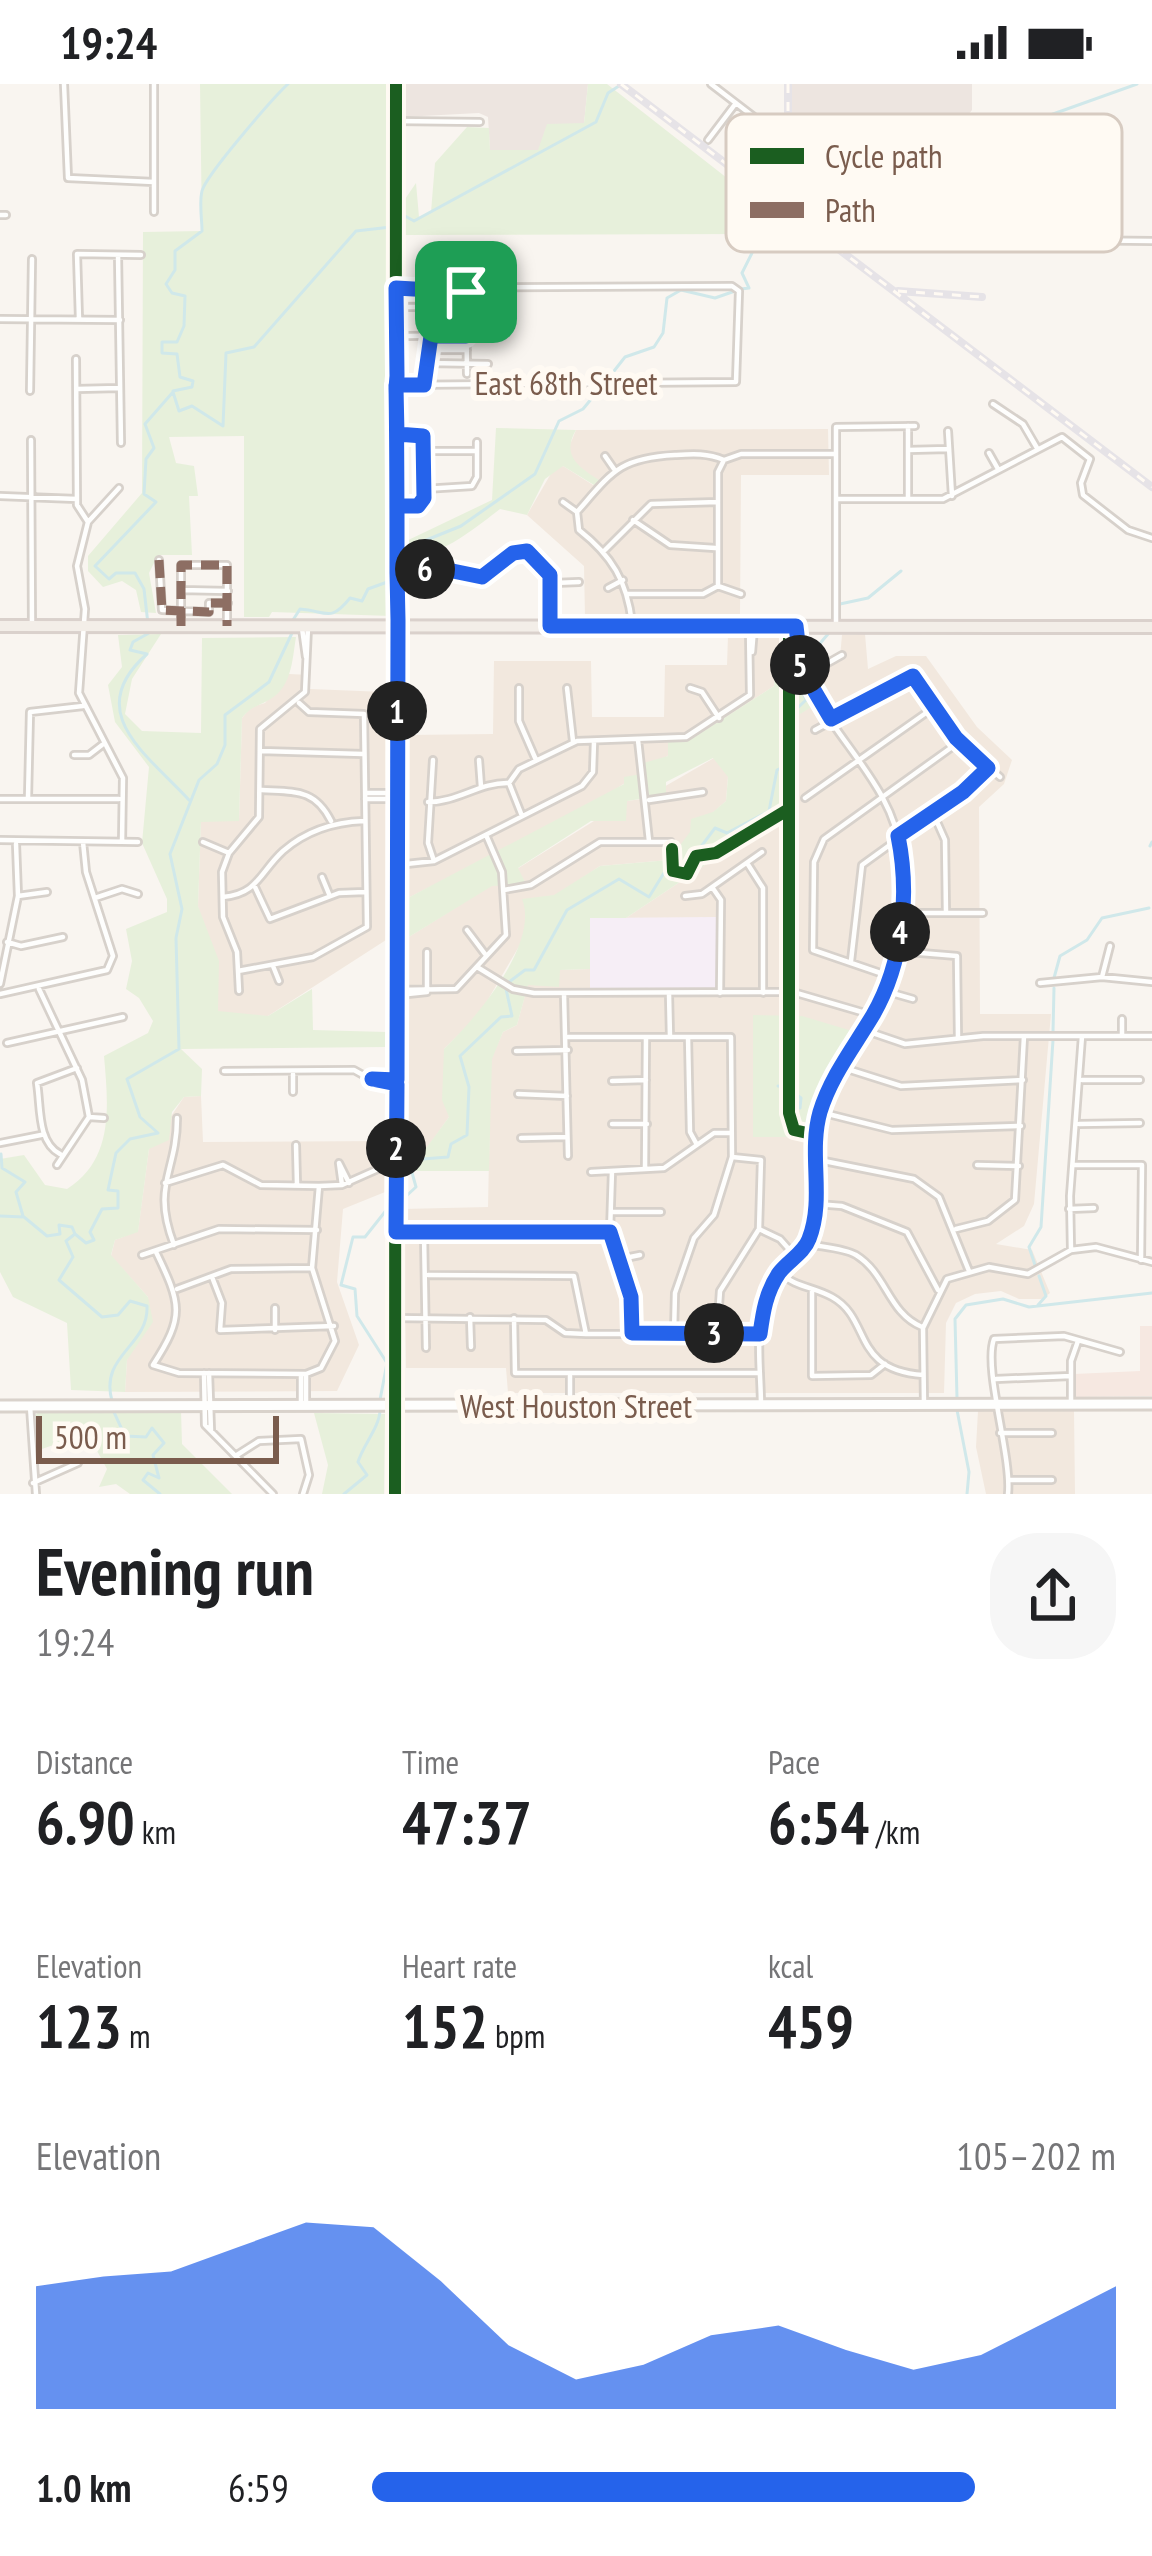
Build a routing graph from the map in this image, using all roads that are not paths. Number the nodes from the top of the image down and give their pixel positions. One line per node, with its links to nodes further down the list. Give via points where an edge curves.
1 (64, 84): 12 (street, via 64,172 78,182)
2 (154, 84): 12 (street)
3 (396, 84): 9 (street)
4 (711, 84): 5 (street)
5 (736, 103): 6 (street); 7 (street)
6 (728, 114)
7 (750, 114)
8 (726, 116): 11 (street)
9 (396, 121): 10 (street); 19 (street)
10 (480, 122)
11 (708, 140)
12 (154, 182): 13 (street)
13 (154, 212)
14 (1122, 241): 15 (street)
15 (1152, 241)
16 (118, 255): 17 (street); 26 (street, via 77,254); 28 (street)
17 (141, 255)
18 (32, 259): 29 (street)
19 (396, 288): 21 (street); 41 (street)
20 (466, 288): 21 (street); 24 (street); 42 (street, East 68th Street, via 738,287 736,382)
21 (431, 290): 23 (street)
22 (408, 307): 23 (street)
23 (431, 307): 24 (street); 32 (street)
24 (466, 307): 25 (street); 33 (street)
25 (489, 307)
26 (79, 319): 28 (street); 29 (street)
27 (0, 320): 29 (street)
28 (120, 320): 43 (street)
29 (31, 321): 45 (street)
30 (490, 335): 33 (street)
31 (408, 336): 32 (street)
32 (431, 336): 33 (street); 34 (street)
33 (466, 336): 35 (street)
34 (431, 350): 35 (street); 37 (street)
35 (467, 350): 38 (street)
36 (76, 359): 44 (street)
37 (428, 363): 38 (street); 42 (street)
38 (467, 364): 39 (street); 40 (street)
39 (488, 364)
40 (467, 374)
41 (396, 385): 42 (street, East 68th Street); 48 (street)
42 (427, 385)
43 (119, 388): 44 (street); 50 (street)
44 (76, 389): 67 (street)
45 (30, 391)
46 (993, 404): 51 (street, via 1023,424)
47 (948, 431): 52 (street)
48 (397, 434): 54 (street, via 422,435); 71 (street)
49 (31, 440): 64 (street)
50 (121, 443)
51 (1037, 448): 60 (street); 75 (street, via 1062,436 1088,454 1081,491 1128,530)
52 (948, 449): 53 (street); 65 (street)
53 (908, 450): 56 (street, via 911,426 836,427); 68 (street)
54 (424, 451): 62 (street); 62 (street, via 477,446 472,486)
55 (989, 453): 60 (street)
56 (836, 454): 58 (street); 66 (street)
57 (605, 456): 59 (street)
58 (724, 460): 59 (street, via 635,457); 70 (street)
59 (614, 470): 72 (street)
60 (998, 470): 65 (street)
61 (119, 488): 74 (street)
62 (424, 489): 71 (street, via 419,503)
63 (0, 496): 64 (street)
64 (32, 496): 67 (street); 94 (street)
65 (952, 496): 68 (street)
66 (836, 497): 68 (street); 103 (street)
67 (77, 499): 74 (street)
68 (908, 499)
69 (563, 502): 72 (street)
70 (718, 502): 73 (street, via 651,505); 76 (street)
71 (397, 504): 79 (street)
72 (578, 512): 77 (street, via 579,530)
73 (633, 520): 76 (street, via 670,545); 77 (street)
74 (88, 522): 95 (street, via 77,555)
75 (1152, 538)
76 (717, 548): 83 (street)
77 (605, 550): 80 (street)
78 (158, 560): 91 (street, via 160,604)
79 (397, 572): 82 (street, via 438,565 482,574 523,549 548,564); 98 (street)
80 (623, 580): 84 (street); 87 (street)
81 (579, 582): 82 (street)
82 (552, 583): 99 (street)
83 (718, 586): 87 (street, via 703,594); 88 (street)
84 (608, 588)
85 (181, 590): 86 (street); 86 (street, via 181,565 227,565); 91 (street)
86 (228, 591): 89 (street)
87 (628, 594): 100 (street)
88 (741, 594)
89 (228, 603): 90 (street); 97 (street)
90 (196, 612): 91 (street); 96 (street)
91 (181, 619): 95 (main road); 96 (main road)
92 (1152, 624): 103 (main road)
93 (0, 626): 94 (main road)
94 (32, 626): 95 (main road)
95 (83, 626): 111 (street)
96 (196, 626): 97 (main road)
97 (231, 626): 104 (main road)
98 (398, 626): 99 (main road); 104 (main road); 135 (street)
99 (552, 626): 100 (main road)
100 (629, 626): 101 (main road)
101 (752, 626): 102 (main road); 113 (street, via 750,695)
102 (796, 626): 103 (main road); 106 (street)
103 (836, 626)
104 (305, 627): 110 (street)
105 (842, 655): 106 (street)
106 (802, 669): 114 (street)
107 (518, 688): 126 (street, via 519,722)
108 (567, 688): 118 (street)
109 (690, 688): 113 (street)
110 (299, 703): 121 (street, via 260,729); 122 (street, via 310,712 364,714)
111 (83, 706): 120 (street); 137 (street, via 30,712)
112 (934, 708): 114 (street, via 913,676); 119 (street); 127 (street)
113 (719, 718): 117 (street, via 686,737)
114 (831, 719): 115 (street); 127 (street)
115 (815, 730)
116 (594, 740): 117 (street); 118 (street); 144 (street, via 588,781)
117 (638, 740): 141 (street)
118 (574, 742): 126 (street)
119 (959, 742): 128 (street); 136 (street)
120 (103, 745): 123 (street); 140 (street, via 124,778)
121 (261, 751): 122 (street); 132 (street)
122 (364, 754): 134 (street)
123 (74, 755)
124 (433, 760): 142 (street)
125 (479, 760): 131 (street)
126 (536, 760): 130 (street)
127 (858, 760): 136 (street); 138 (street)
128 (988, 768): 129 (street); 143 (street)
129 (1000, 777)
130 (509, 783): 131 (street); 144 (street)
131 (481, 787): 142 (street)
132 (262, 790): 146 (street, via 310,793); 158 (street, via 260,817)
133 (703, 792): 141 (street)
134 (365, 796): 135 (street); 145 (street)
135 (397, 796): 161 (street)
136 (881, 797): 148 (street); 184 (street, via 821,843 814,862 813,950)
137 (28, 798): 139 (street); 140 (street)
138 (805, 798)
139 (0, 799)
140 (119, 799): 151 (street)
141 (649, 800): 154 (street)
142 (428, 802): 159 (street)
143 (933, 813): 148 (street); 175 (street, via 945,840)
144 (522, 816): 147 (street)
145 (366, 820): 146 (street); 167 (street)
146 (331, 822): 163 (street, via 282,852)
147 (486, 835): 159 (street); 165 (street)
148 (898, 836): 174 (street); 184 (street, via 862,865)
149 (0, 839): 156 (street)
150 (83, 842): 151 (street); 156 (street); 173 (street)
151 (122, 842): 152 (street)
152 (138, 842)
153 (202, 842): 158 (street)
154 (649, 842): 155 (street); 165 (street, via 595,844 531,886)
155 (671, 842)
156 (16, 844): 169 (street)
157 (762, 852): 160 (street)
158 (229, 853): 172 (street)
159 (434, 861): 161 (street)
160 (747, 863): 164 (street); 202 (street, via 763,890)
161 (397, 865): 197 (street)
162 (322, 877): 170 (street)
163 (255, 887): 170 (street, via 270,919); 172 (street)
164 (712, 887): 171 (street); 201 (street, via 721,900)
165 (504, 890): 183 (street, via 508,929)
166 (47, 892): 169 (street)
167 (365, 892): 170 (street); 185 (street, via 367,927 313,957)
168 (138, 894): 173 (street, via 122,889)
169 (18, 896): 179 (street)
170 (330, 896)
171 (685, 896)
172 (223, 897): 187 (street)
173 (95, 898): 194 (street, via 113,956 107,970)
174 (902, 913): 175 (street); 182 (street)
175 (946, 913): 176 (street)
176 (983, 913)
177 (467, 931): 183 (street)
178 (63, 937): 179 (street)
179 (7, 942): 193 (street)
180 (1110, 946): 189 (street)
181 (428, 952): 198 (street)
182 (897, 952): 188 (street); 218 (street, via 958,956)
183 (485, 954): 186 (street)
184 (850, 962): 188 (street)
185 (273, 966): 187 (street); 190 (street)
186 (477, 967): 198 (street, via 460,988); 199 (street, via 513,989)
187 (238, 971): 195 (street)
188 (890, 976): 196 (street)
189 (1102, 977): 191 (street); 192 (street)
190 (279, 981)
191 (1152, 981)
192 (1040, 983)
193 (0, 984)
194 (39, 988): 203 (street); 209 (street)
195 (239, 991)
196 (885, 991): 204 (street); 205 (street)
197 (396, 992): 198 (street); 231 (street)
198 (428, 992)
199 (563, 993): 200 (street); 216 (street)
200 (669, 993): 201 (street); 210 (street)
201 (720, 993): 202 (street)
202 (763, 993): 205 (street, via 811,994)
203 (0, 994)
204 (913, 999)
205 (872, 1016): 208 (street)
206 (123, 1017): 209 (street)
207 (1122, 1019): 214 (street)
208 (864, 1030): 218 (street, via 902,1043); 222 (street)
209 (56, 1031): 219 (street); 223 (street)
210 (670, 1036): 211 (street); 217 (street)
211 (688, 1036): 244 (street, via 731,1036); 250 (street)
212 (1024, 1036): 213 (street); 218 (street); 227 (street)
213 (1082, 1036): 214 (street); 228 (street)
214 (1122, 1036): 215 (street)
215 (1152, 1036)
216 (568, 1037): 217 (street); 221 (street)
217 (646, 1037): 226 (street)
218 (958, 1038)
219 (7, 1043)
220 (516, 1051): 221 (street)
221 (568, 1051): 234 (street)
222 (841, 1067): 227 (street, via 901,1087); 235 (street)
223 (77, 1068): 236 (street); 245 (street, via 37,1083)
224 (224, 1071): 225 (street)
225 (293, 1073): 231 (street, via 354,1070); 232 (street)
226 (646, 1080): 230 (street); 241 (street)
227 (1024, 1080): 243 (street)
228 (1082, 1080): 229 (street); 242 (street)
229 (1140, 1080)
230 (612, 1081)
231 (397, 1082): 260 (street)
232 (293, 1092)
233 (518, 1094): 234 (street)
234 (567, 1096): 246 (street)
235 (820, 1112): 243 (street, via 892,1130); 254 (street)
236 (89, 1117): 237 (street); 251 (street)
237 (104, 1118)
238 (177, 1118): 263 (street)
239 (1140, 1123): 242 (street)
240 (612, 1124): 241 (street)
241 (646, 1124): 259 (street)
242 (1079, 1124): 257 (street)
243 (1021, 1126): 258 (street)
244 (731, 1132): 250 (street); 253 (street)
245 (42, 1135): 248 (street); 251 (street)
246 (567, 1137): 247 (street); 252 (street)
247 (521, 1138)
248 (0, 1143)
249 (296, 1144): 264 (street)
250 (697, 1144): 259 (street, via 664,1168)
251 (60, 1154): 255 (street)
252 (568, 1156)
253 (732, 1157): 271 (street, via 761,1160); 304 (street, via 675,1293)
254 (814, 1159): 266 (street); 272 (street, via 914,1179 939,1197)
255 (57, 1165)
256 (977, 1165): 258 (street)
257 (1074, 1165): 268 (street); 285 (street, via 1142,1165)
258 (1018, 1166): 272 (street, via 1006,1209)
259 (645, 1169): 262 (street)
260 (396, 1172): 265 (street); 274 (street)
261 (591, 1172): 262 (street)
262 (612, 1172): 270 (street)
263 (164, 1183): 264 (street, via 223,1165 261,1185); 278 (street, via 160,1210)
264 (297, 1185): 265 (street)
265 (319, 1186): 273 (street)
266 (817, 1204): 277 (street); 294 (street, via 907,1232)
267 (1094, 1208): 268 (street)
268 (1070, 1209): 279 (street)
269 (662, 1212): 270 (street)
270 (611, 1213): 276 (street)
271 (759, 1228): 283 (street); 306 (street, via 720,1291)
272 (956, 1229): 288 (street)
273 (318, 1230): 278 (street, via 219,1229); 287 (street)
274 (396, 1232): 275 (street); 297 (street)
275 (424, 1232): 276 (street); 290 (street)
276 (610, 1232): 284 (street)
277 (808, 1244): 283 (street); 301 (street, via 856,1255 901,1318)
278 (174, 1245): 280 (street)
279 (1072, 1250): 285 (street, via 1096,1247); 288 (street, via 1028,1274)
280 (156, 1252): 281 (street); 292 (street)
281 (142, 1255)
282 (640, 1255): 284 (street)
283 (795, 1256): 289 (street)
284 (615, 1260): 303 (street, via 631,1297)
285 (1141, 1260): 286 (street)
286 (1152, 1262)
287 (311, 1268): 291 (street); 300 (street)
288 (970, 1271): 294 (street)
289 (779, 1273): 293 (street); 307 (street)
290 (428, 1275): 298 (street); 305 (street, via 574,1276)
291 (212, 1276): 292 (street); 302 (street, via 220,1330)
292 (174, 1290): 314 (street, via 173,1334 153,1365)
293 (812, 1291): 312 (street, via 848,1312 864,1347); 312 (street, via 812,1376 871,1375)
294 (938, 1291): 301 (street)
295 (275, 1308): 302 (street)
296 (470, 1317): 298 (street); 299 (street); 309 (street)
297 (396, 1318): 298 (street); 323 (street)
298 (428, 1318): 310 (street)
299 (514, 1318): 305 (street); 317 (street, via 515,1373)
300 (334, 1326): 302 (street); 315 (street, via 321,1368)
301 (923, 1328): 316 (street)
302 (274, 1330)
303 (632, 1333): 304 (street); 305 (street)
304 (674, 1333): 306 (street)
305 (586, 1334)
306 (717, 1334): 307 (street)
307 (760, 1334): 313 (street)
308 (1078, 1341): 311 (street); 318 (street); 319 (street, via 994,1339)
309 (471, 1347)
310 (426, 1348)
311 (1120, 1352)
312 (885, 1364): 316 (street)
313 (761, 1372): 317 (street); 328 (street)
314 (206, 1373): 315 (street); 326 (street)
315 (303, 1373): 322 (street)
316 (924, 1375): 329 (street)
317 (571, 1376): 327 (street)
318 (1071, 1376): 319 (street); 320 (street)
319 (996, 1379): 330 (street)
320 (1071, 1404): 321 (street, West Houston Street); 330 (street, West Houston Street)
321 (1152, 1404)
322 (303, 1405): 323 (street, West Houston Street); 326 (street, West Houston Street)
323 (395, 1405): 327 (street, West Houston Street); 341 (street)
324 (0, 1406): 325 (street, West Houston Street)
325 (30, 1406): 326 (street, West Houston Street); 337 (street)
326 (207, 1406): 333 (street, via 211,1431)
327 (570, 1406): 328 (street, West Houston Street)
328 (761, 1406): 329 (street, West Houston Street)
329 (924, 1406): 330 (street, West Houston Street)
330 (1000, 1406): 332 (street)
331 (1052, 1432): 332 (street)
332 (1000, 1433): 335 (street)
333 (236, 1456): 339 (street); 340 (street, via 259,1441 301,1439 309,1475)
334 (78, 1463): 337 (street)
335 (1009, 1480): 336 (street); 342 (street)
336 (1052, 1480)
337 (34, 1483): 338 (street)
338 (36, 1494)
339 (273, 1494)
340 (303, 1494)
341 (395, 1494)
342 (1008, 1494)

